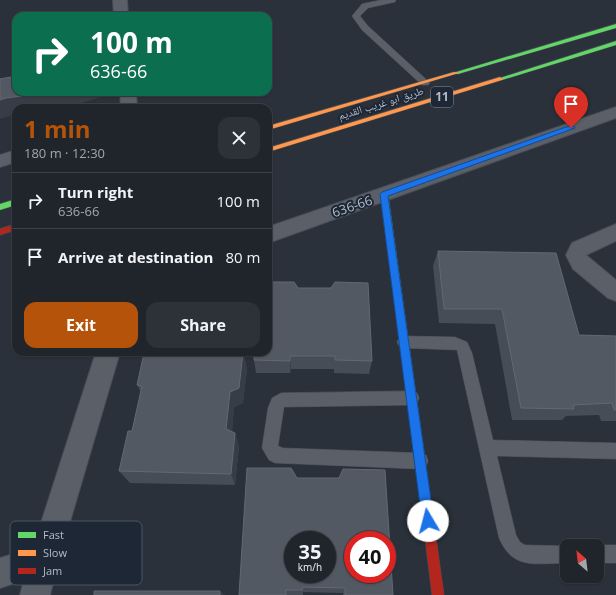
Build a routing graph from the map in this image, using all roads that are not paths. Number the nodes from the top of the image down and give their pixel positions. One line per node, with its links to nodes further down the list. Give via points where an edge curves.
1 (120, 0): 3 (street)
2 (392, 0): 6 (lane, via 365,6 356,16 365,28)
3 (121, 12)
4 (616, 26): 6 (main road, طريق ابو غريب القديم / 11)
5 (616, 43): 9 (main road, طريق ابو غريب القديم / 11)
6 (424, 83): 8 (main road, طريق ابو غريب القديم / 11)
7 (616, 112): 12 (street, 636-66)
8 (272, 127)
9 (272, 149)
10 (12, 157): 11 (street)
11 (0, 160)
12 (384, 194): 18 (street, 636-66); 20 (main road)
13 (12, 203): 14 (main road)
14 (0, 207)
15 (12, 228): 16 (main road)
16 (0, 232)
17 (616, 232): 19 (street, via 579,249 576,255 580,263)
18 (272, 234)
19 (616, 292)
20 (404, 342): 22 (main road); 23 (lane, via 455,343 462,346)
21 (107, 356): 26 (street)
22 (412, 398): 25 (main road); 25 (lane, via 281,400 275,408 270,448 275,455 283,456)
23 (487, 448): 24 (lane); 27 (lane, via 508,538 514,548 522,554)
24 (616, 451)
25 (420, 462): 34 (main road)
26 (56, 521)
27 (560, 554)
28 (604, 554): 29 (lane)
29 (616, 554)
30 (10, 570): 31 (street)
31 (0, 573)
32 (38, 585): 33 (street)
33 (36, 595)
34 (438, 595)

